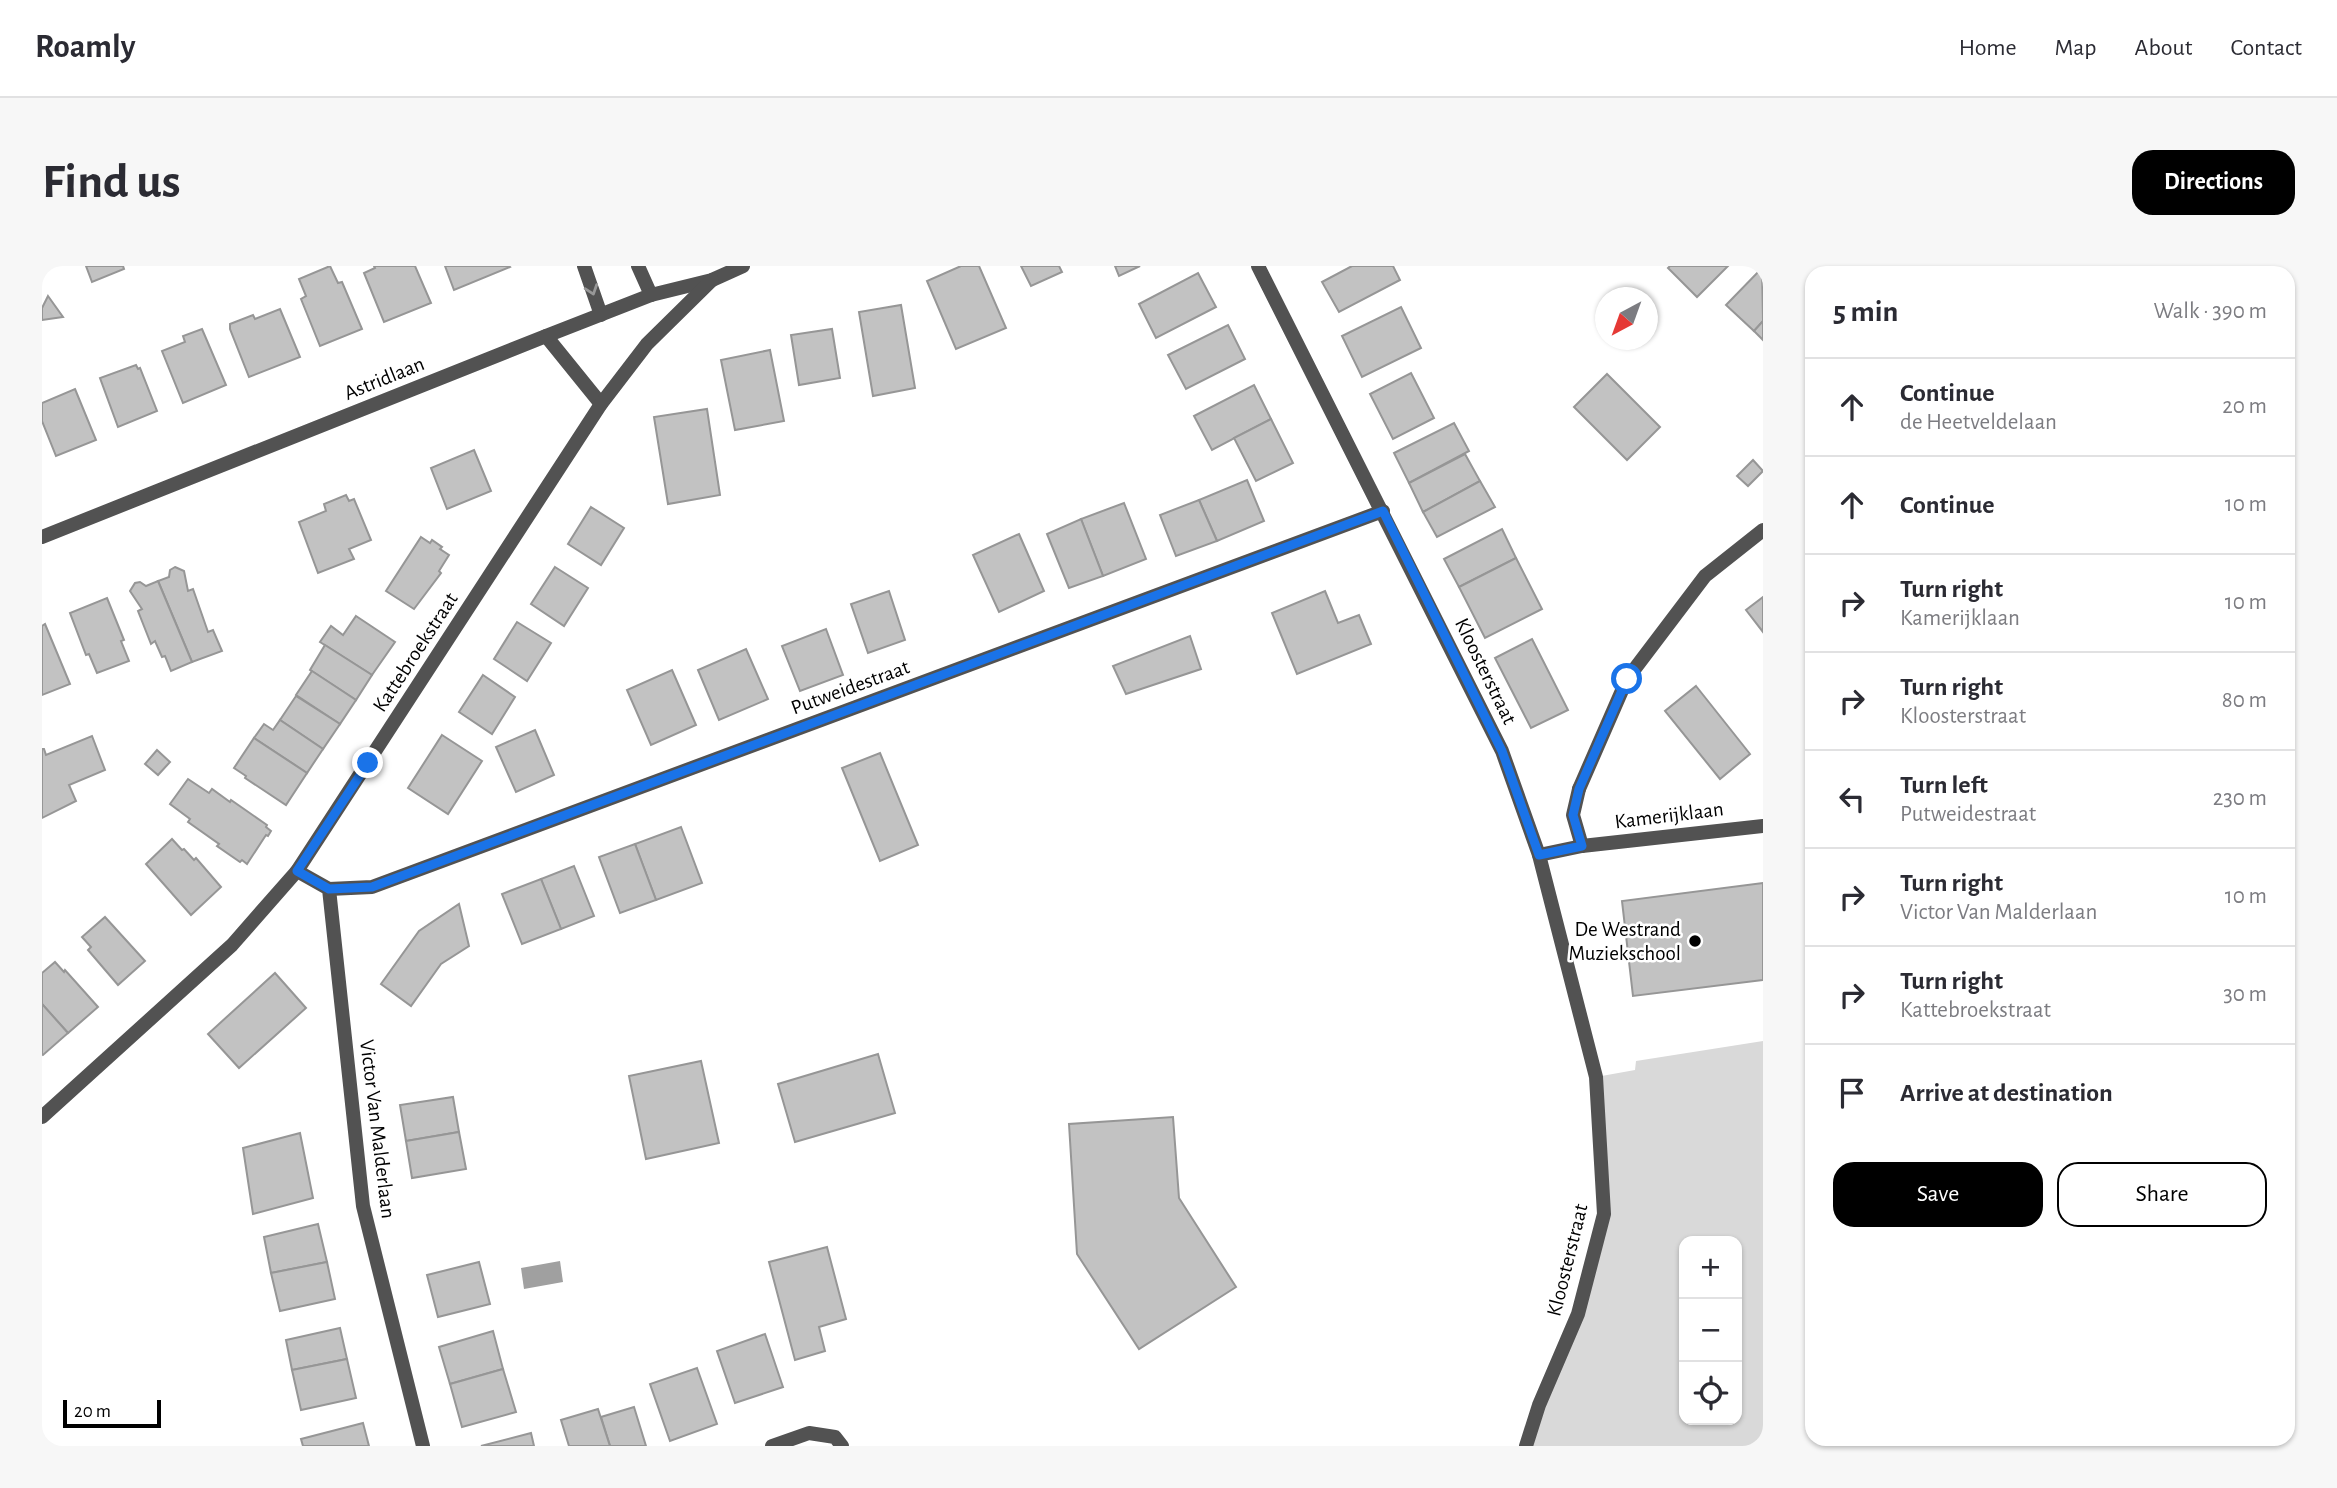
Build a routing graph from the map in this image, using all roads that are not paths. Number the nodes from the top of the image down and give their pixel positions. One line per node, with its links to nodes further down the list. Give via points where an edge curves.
1 (584, 266): 7 (street, one-way to 7)
2 (638, 266): 6 (street)
3 (743, 266): 5 (street, Astridlaan)
4 (1258, 266): 10 (street, Kloosterstraat)
5 (712, 280): 6 (street, Astridlaan); 9 (street, Kattebroekstraat, via 647,344)
6 (651, 295): 7 (street, Astridlaan)
7 (601, 315): 8 (street, Astridlaan)
8 (546, 336): 9 (street); 12 (street, Astridlaan)
9 (601, 404): 16 (street, Kattebroekstraat)
10 (1383, 511): 15 (street, Kloosterstraat, via 1502,751); 17 (street, Putweidestraat, via 372,887)
11 (1763, 530): 14 (street, via 1705,576 1627,679 1579,789 1573,815)
12 (42, 537)
13 (1763, 826): 14 (street, Kamerijklaan)
14 (1582, 846): 15 (street, Kamerijklaan)
15 (1539, 855): 22 (street, Kloosterstraat, via 1596,1077 1604,1214 1578,1314)
16 (297, 871): 17 (street); 18 (street, Kattebroekstraat, via 232,945)
17 (329, 889): 19 (street, Victor Van Malderlaan, via 363,1206)
18 (42, 1117)
19 (424, 1446)
20 (772, 1446): 21 (street, via 809,1433 835,1437)
21 (842, 1446)
22 (1526, 1446)

